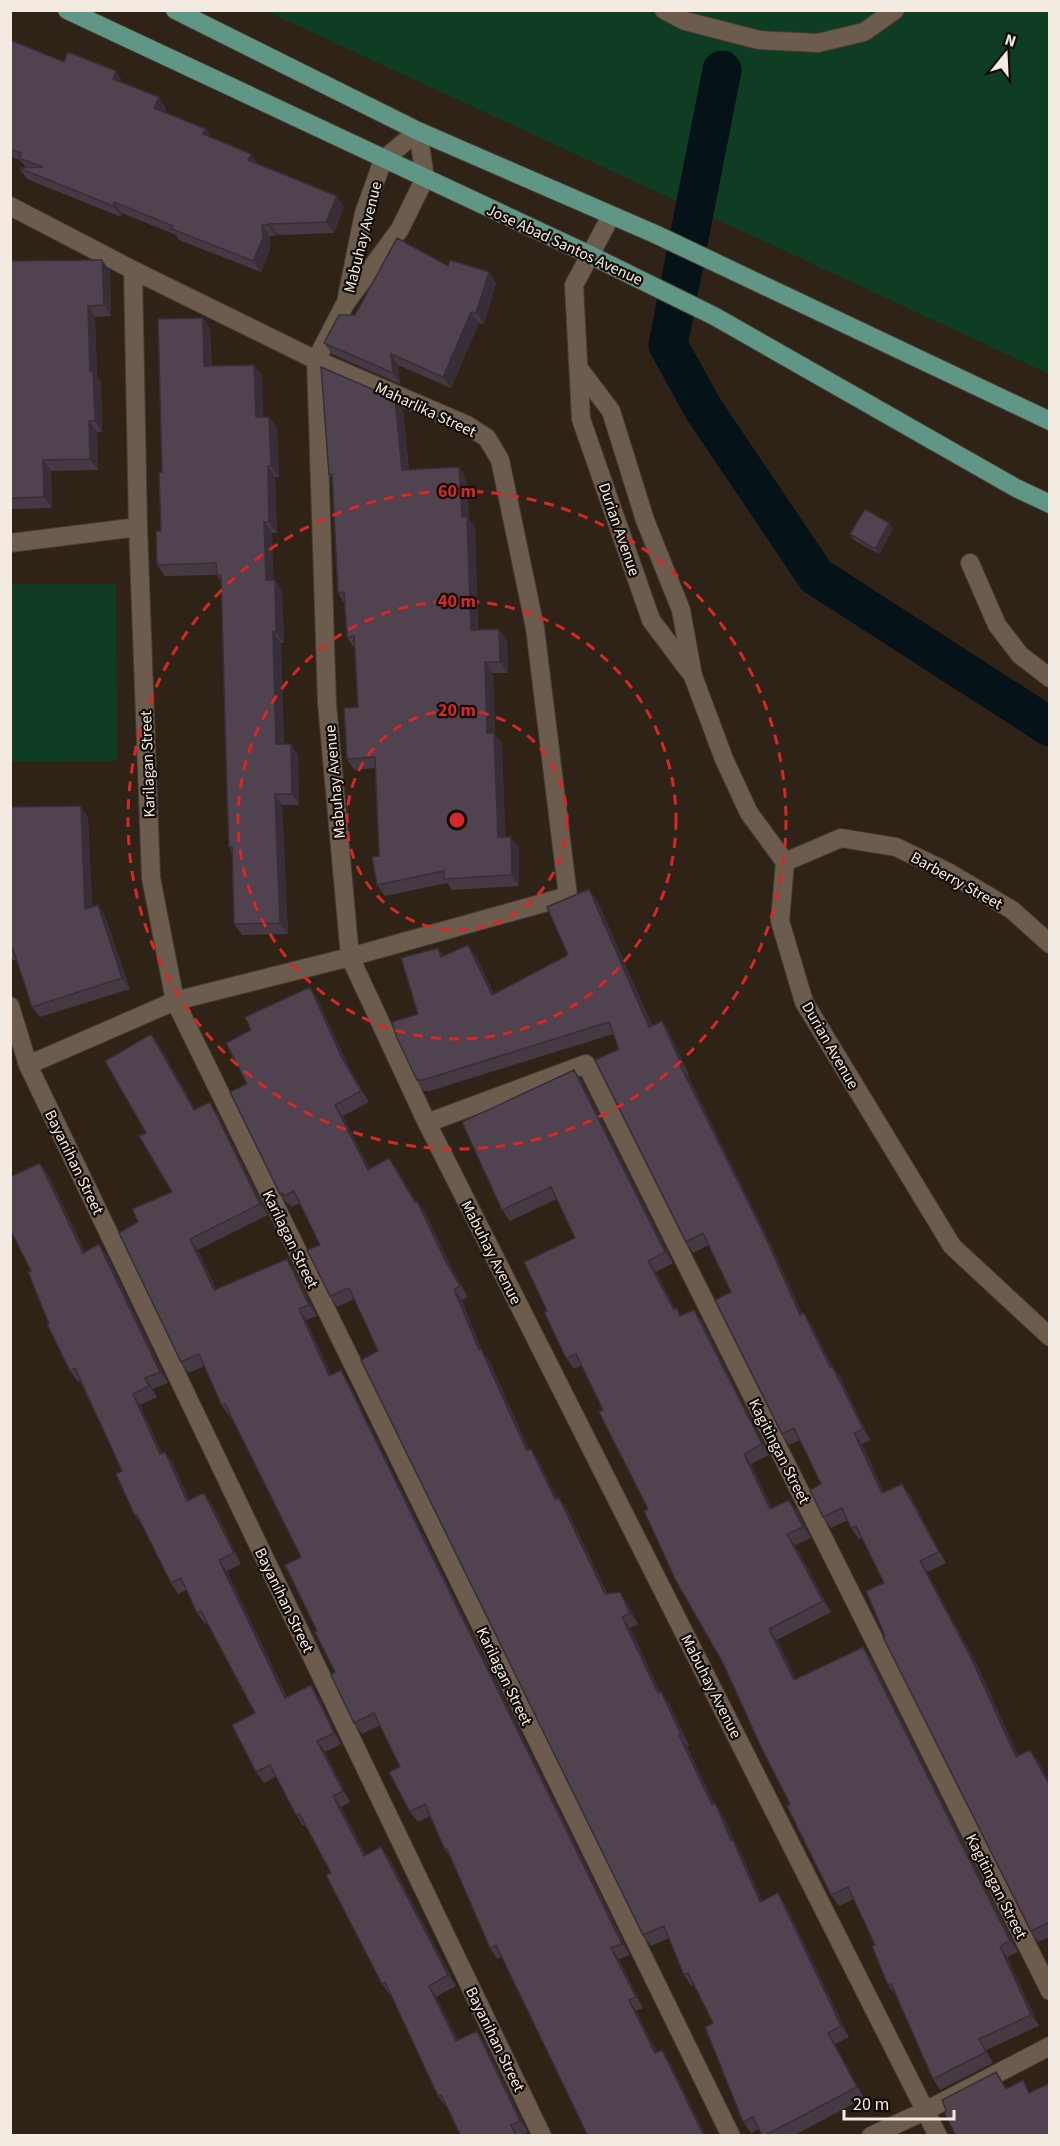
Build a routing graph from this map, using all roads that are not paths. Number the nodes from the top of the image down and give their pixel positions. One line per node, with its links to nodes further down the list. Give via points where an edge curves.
1 (67, 10): 6 (main road, Jose Abad Santos Avenue)
2 (175, 10): 5 (main road)
3 (664, 10): 4 (street, via 685,21 759,40 818,43 864,32)
4 (895, 10)
5 (418, 131): 6 (street, Mabuhay Avenue); 7 (street); 9 (main road)
6 (383, 160): 7 (main road, Jose Abad Santos Avenue); 12 (street, Mabuhay Avenue, via 364,213)
7 (425, 178): 10 (main road, Jose Abad Santos Avenue); 12 (street, Mabuhay Avenue, via 400,229)
8 (10, 206): 11 (street, Maharlika Street)
9 (611, 216): 10 (street, Durian Avenue); 15 (main road)
10 (590, 255): 14 (street, Durian Avenue, via 574,285); 16 (main road, Jose Abad Santos Avenue, via 714,316)
11 (133, 270): 13 (street, Maharlika Street); 17 (street, Karilagan Street)
12 (345, 304): 13 (street, Mabuhay Avenue)
13 (316, 360): 24 (street, Mabuhay Avenue, via 327,704); 24 (street, Maharlika Street, via 467,425 488,438 500,460 534,628 567,896)
14 (580, 370): 20 (street, Durian Avenue, via 611,411 645,520 681,610); 20 (street, Durian Avenue, via 581,419 651,620)
15 (1050, 422)
16 (1050, 504)
17 (138, 527): 18 (street); 25 (street, Karilagan Street, via 151,878)
18 (10, 543)
19 (970, 563): 21 (street, via 997,625 1020,656)
20 (693, 676): 22 (street, Durian Avenue, via 749,813)
21 (1050, 678)
22 (785, 862): 23 (street, Barberry Street, via 841,838 896,847 1012,910); 29 (street, Durian Avenue, via 780,921 804,1002 952,1246)
23 (1050, 944)
24 (350, 957): 25 (street); 28 (street, Mabuhay Avenue)
25 (175, 1001): 27 (street); 34 (street, Karilagan Street)
26 (10, 1006): 27 (street, Bayanihan Street)
27 (28, 1065): 33 (street, Bayanihan Street)
28 (427, 1123): 30 (street, Kagitingan Street, via 586,1064); 32 (street, Mabuhay Avenue)
29 (1050, 1337)
30 (1050, 1991)
31 (1050, 2046): 32 (street)
32 (927, 2110): 35 (street); 36 (street, Mabuhay Avenue)
33 (542, 2136)
34 (730, 2136)
35 (871, 2136)
36 (938, 2136)

